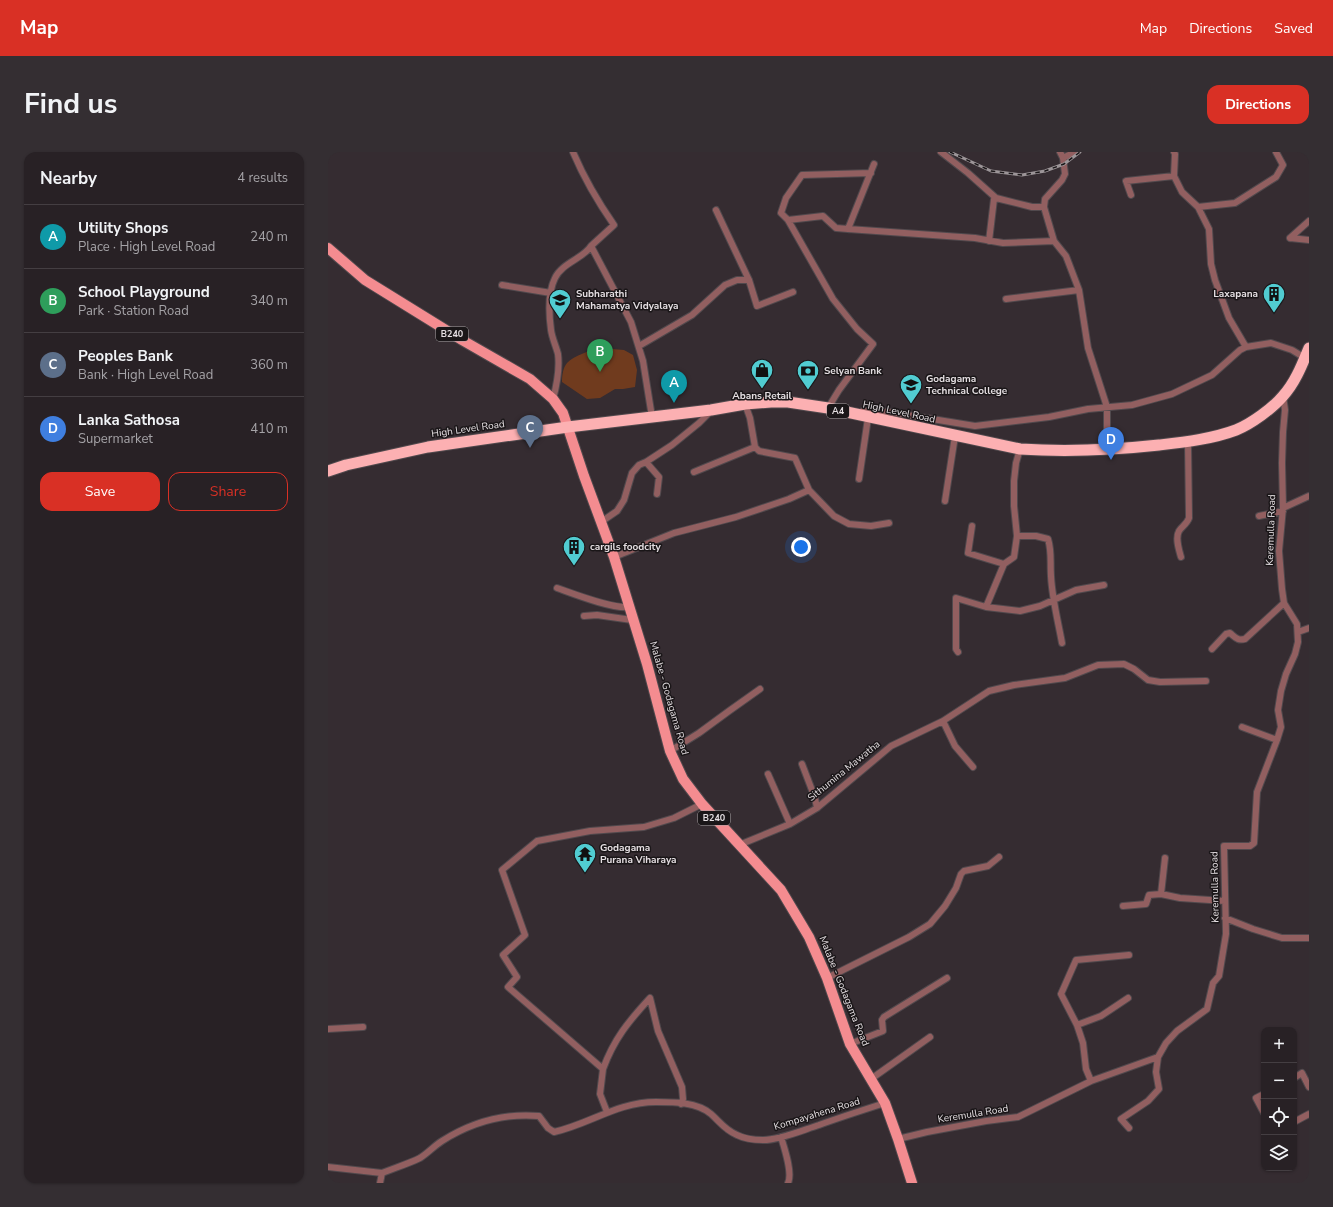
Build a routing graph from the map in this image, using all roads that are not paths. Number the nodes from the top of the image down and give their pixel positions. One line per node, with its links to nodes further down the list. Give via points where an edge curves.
1 (573, 152): 21 (street, via 582,174 614,225)
2 (940, 152): 11 (street)
3 (1075, 152): 6 (street)
4 (1174, 152): 9 (street)
5 (1276, 152): 13 (street, via 1283,165 1276,177 1235,203)
6 (1061, 155): 12 (street, via 1064,174 1062,180 1045,199)
7 (874, 164): 8 (street)
8 (871, 173): 15 (street, via 802,175 786,198 781,213); 17 (street)
9 (1174, 176): 10 (street, via 1126,181); 13 (street, via 1182,192)
10 (1130, 195)
11 (996, 198): 12 (street, via 1032,207); 18 (street)
12 (1044, 207): 20 (street)
13 (1198, 207): 30 (street, via 1209,229 1211,264 1215,280 1229,318)
14 (716, 210): 23 (street)
15 (788, 220): 17 (street, via 823,216 836,228); 36 (street, via 833,299 873,344 838,390)
16 (1309, 221): 19 (street, via 1290,238)
17 (848, 229): 18 (street)
18 (989, 240): 20 (street, via 1003,243)
19 (1309, 240)
20 (1054, 241): 25 (street, via 1066,256)
21 (591, 246): 27 (street, via 568,263 555,278); 29 (street, via 631,322)
22 (328, 248): 33 (main road, B240, via 366,280 530,379)
23 (749, 280): 26 (street, via 757,306); 29 (street, via 737,280 725,285 692,315)
24 (502, 285): 27 (street)
25 (1079, 290): 28 (street); 35 (street, via 1088,348)
26 (793, 292)
27 (551, 293): 33 (street, via 551,331 558,354 559,375)
28 (1006, 299)
29 (639, 346): 38 (street)
30 (1246, 347): 31 (street, via 1271,344); 35 (street, via 1212,375 1172,394 1132,405)
31 (1307, 353): 32 (highway, High Level Road / A4, via 1294,382)
32 (1283, 396): 42 (highway, High Level Road / A4, via 1264,413 1237,429); 54 (street, Keremulla Road)
33 (553, 399): 40 (main road, B240, via 563,413)
34 (745, 404): 36 (highway, High Level Road / A4, via 788,402); 37 (highway, High Level Road / A4); 43 (street)
35 (1108, 408): 36 (street, via 975,426 889,412); 45 (street)
36 (832, 409): 39 (highway, High Level Road / A4)
37 (711, 410): 38 (highway, High Level Road / A4); 46 (street, via 672,445)
38 (652, 418): 40 (highway, High Level Road / A4)
39 (868, 418): 41 (highway, High Level Road / A4); 49 (street)
40 (568, 427): 47 (highway, High Level Road / A4, via 428,447); 56 (main road, Malabe - Godagama Road / B240)
41 (955, 436): 44 (highway, High Level Road / A4); 53 (street)
42 (1188, 442): 45 (highway, High Level Road / A4); 61 (street, via 1189,518 1188,523 1178,534)
43 (755, 447): 48 (street); 50 (street, via 759,451 795,458)
44 (1020, 449): 45 (highway, High Level Road / A4); 59 (street, via 1014,480)
45 (1107, 450)
46 (646, 462): 51 (street, via 659,477); 56 (street, via 639,465 632,474 624,500 617,511)
47 (328, 471)
48 (694, 472)
49 (859, 479)
50 (810, 490): 57 (street, via 834,516 849,524 871,526); 60 (street, via 736,517 674,533)
51 (657, 494)
52 (1309, 496): 54 (street)
53 (945, 501)
54 (1283, 510): 55 (street); 66 (street, Keremulla Road, via 1278,551)
55 (1259, 516)
56 (601, 522): 60 (main road, Malabe - Godagama Road / B240)
57 (889, 523)
58 (972, 526): 62 (street, via 968,554)
59 (1017, 536): 62 (street, via 1014,557); 65 (street, via 1048,539 1051,548)
60 (614, 557): 67 (main road, Malabe - Godagama Road / B240)
61 (1181, 557)
62 (1004, 564): 68 (street)
63 (1104, 585): 65 (street, via 1076,590)
64 (556, 588): 67 (street, via 596,601 623,608)
65 (1053, 599): 68 (street, via 1040,606 1020,611); 73 (street)
66 (1284, 603): 72 (street, Keremulla Road, via 1297,624); 74 (street, via 1245,639 1226,634)
67 (629, 607): 70 (main road, Malabe - Godagama Road / B240)
68 (986, 607): 75 (street, via 956,598)
69 (584, 616): 70 (street, via 597,615)
70 (632, 620): 81 (main road, Malabe - Godagama Road / B240)
71 (1309, 628): 72 (street)
72 (1298, 632): 80 (street, Keremulla Road, via 1295,654 1281,691 1278,710 1281,727)
73 (1062, 643)
74 (1212, 649)
75 (958, 652)
76 (1206, 681): 78 (street, Sithumina Mawatha, via 1160,682 1148,680 1124,664 1098,665 1065,678 990,691)
77 (760, 689): 81 (street)
78 (943, 721): 83 (street, via 955,746); 86 (street, Sithumina Mawatha, via 891,746)
79 (1242, 727): 80 (street)
80 (1277, 740): 92 (street, Keremulla Road, via 1257,792 1254,843 1250,846 1224,846)
81 (670, 751): 85 (main road, Malabe - Godagama Road / B240, via 683,779)
82 (802, 764): 86 (street)
83 (973, 767)
84 (768, 774): 87 (street)
85 (702, 804): 88 (main road, Malabe - Godagama Road / B240); 106 (street, via 674,818 644,827 590,831 537,841 502,870 525,935 503,955 517,978 508,986)
86 (817, 808): 87 (street, Sithumina Mawatha)
87 (790, 824): 88 (street, Sithumina Mawatha)
88 (739, 845): 97 (main road, Malabe - Godagama Road / B240, via 781,890 809,937)
89 (998, 857): 97 (street, via 988,866 964,871 946,906 930,924)
90 (1165, 858): 91 (street)
91 (1161, 894): 92 (street); 93 (street, via 1149,895 1146,904)
92 (1225, 901): 94 (street, Keremulla Road)
93 (1123, 906)
94 (1225, 918): 95 (street, via 1282,938); 105 (street, Keremulla Road, via 1226,934 1219,976 1213,983 1207,1009 1177,1031)
95 (1309, 938)
96 (1129, 955): 100 (street, via 1076,960 1061,994)
97 (827, 978): 104 (main road, Malabe - Godagama Road / B240)
98 (947, 978): 104 (street, via 884,1017 883,1031)
99 (1128, 998): 100 (street, via 1101,1016)
100 (1077, 1025): 109 (street)
101 (363, 1028): 102 (street)
102 (328, 1029)
103 (930, 1037): 108 (street)
104 (850, 1044): 108 (main road, Malabe - Godagama Road / B240)
105 (1158, 1057): 109 (street, Keremulla Road); 118 (street, Keremulla Road, via 1156,1072 1159,1089 1148,1101 1121,1119)
106 (603, 1069): 113 (street, via 616,1039 650,998 658,1031 682,1087); 115 (street, via 600,1094)
107 (1297, 1076): 110 (street, via 1302,1073)
108 (870, 1078): 112 (main road, Malabe - Godagama Road / B240)
109 (1091, 1081): 120 (street, Keremulla Road, via 1018,1117)
110 (1309, 1087)
111 (1261, 1096): 114 (street, via 1256,1098)
112 (886, 1103): 119 (street, Kompayahena Road); 120 (main road, Malabe - Godagama Road / B240)
113 (681, 1104): 115 (street, Kompayahena Road, via 654,1102 624,1106); 119 (street, Kompayahena Road, via 703,1108 726,1130 750,1140)
114 (1261, 1107)
115 (607, 1112): 122 (street, Kompayahena Road, via 554,1132 539,1116 503,1117 481,1122 441,1142 420,1158)
116 (1309, 1114): 117 (street)
117 (1297, 1120)
118 (1129, 1128)
119 (781, 1137): 124 (street, via 787,1157 790,1180)
120 (898, 1139): 125 (main road, Malabe - Godagama Road / B240)
121 (328, 1167): 122 (street, Kompayahena Road)
122 (382, 1173): 123 (street)
123 (380, 1183)
124 (788, 1183)
125 (912, 1183)

